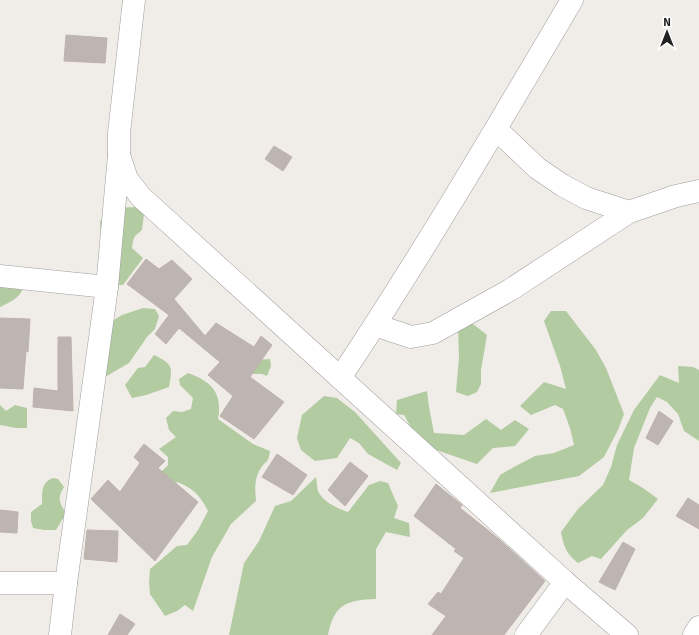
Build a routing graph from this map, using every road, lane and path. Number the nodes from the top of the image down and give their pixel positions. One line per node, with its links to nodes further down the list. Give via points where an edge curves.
1 (134, 0): 4 (street, via 119,133)
2 (572, 0): 3 (street)
3 (496, 129): 6 (street, via 537,168 562,185 586,198); 9 (street)
4 (119, 155): 8 (street); 10 (street, via 127,178 141,197)
5 (699, 190): 6 (street)
6 (629, 212): 9 (street, via 510,290 433,334 411,337)
7 (0, 276): 8 (street)
8 (108, 287): 13 (street)
9 (375, 325): 10 (street)
10 (340, 378): 11 (street)
11 (565, 582): 16 (street); 17 (street)
12 (0, 583): 13 (street)
13 (66, 583): 15 (street)
14 (699, 627): 18 (street)
15 (60, 635)
16 (526, 635)
17 (627, 635)
18 (694, 635)

